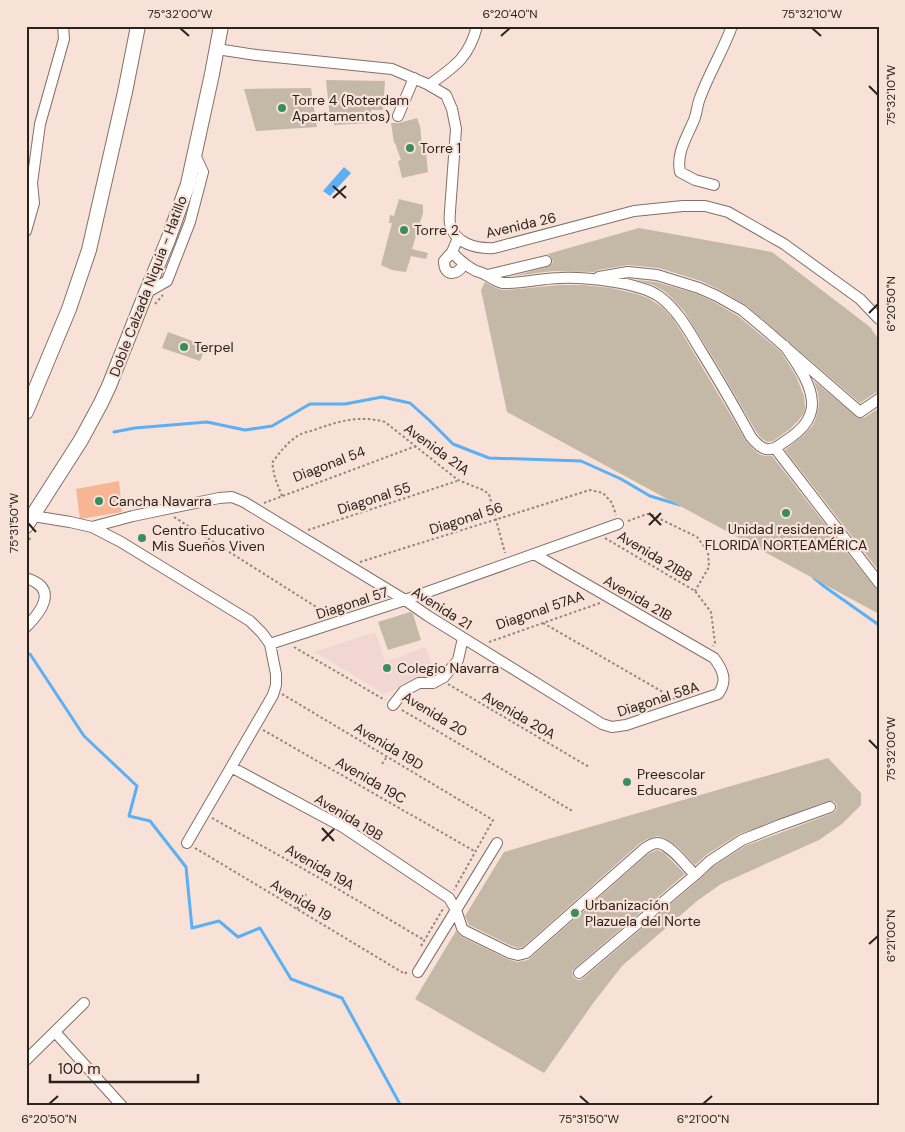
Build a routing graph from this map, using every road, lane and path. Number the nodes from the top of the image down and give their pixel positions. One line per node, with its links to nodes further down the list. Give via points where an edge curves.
1 (63, 26): 11 (street, via 64,40 40,124)
2 (138, 26): 23 (highway, via 89,250 69,309)
3 (221, 26): 7 (highway, Doble Calzada Niquia - Hatillo)
4 (472, 26): 9 (street, via 470,38 460,54)
5 (477, 26): 9 (street, via 466,54 456,66)
6 (732, 26): 12 (street, via 700,98 678,163 680,172)
7 (217, 49): 8 (street, via 392,69); 31 (highway, Doble Calzada Niquia - Hatillo, via 188,184 171,232 101,403)
8 (414, 78): 9 (street); 10 (street)
9 (428, 85): 14 (street, via 446,95 456,129 450,223)
10 (398, 116)
11 (29, 182): 13 (street, via 34,203)
12 (714, 185)
13 (26, 231)
14 (458, 238): 15 (street); 20 (street, Avenida 26, via 480,248 494,248 634,211 705,206 728,212 784,244 860,299)
15 (452, 252): 17 (street); 17 (street, via 444,261 446,270 456,273)
16 (546, 260): 18 (street)
17 (464, 264): 18 (street)
18 (486, 275): 19 (street, via 502,282)
19 (590, 278): 21 (street, via 628,272 657,275 699,288 742,310); 25 (street, via 651,292 669,304 696,343 751,437 765,449)
20 (879, 319)
21 (785, 346): 22 (street, via 860,412); 25 (street, via 805,378 812,403 803,428)
22 (879, 399)
23 (26, 412)
24 (416, 446): 26 (path, Avenida 21A); 27 (path, Diagonal 54); 27 (path, Avenida 21A, via 385,422 364,418 346,420 298,435 272,462)
25 (775, 448): 40 (street)
26 (458, 480): 30 (path, Avenida 21A, via 489,494); 35 (path, Diagonal 55)
27 (282, 496): 28 (path, Diagonal 54)
28 (252, 508): 29 (street, Avenida 21, via 232,497); 35 (street, Avenida 21)
29 (163, 510): 33 (street); 44 (path)
30 (496, 519): 32 (path, Diagonal 56, via 590,490 603,492 612,503); 37 (path, Avenida 21A); 38 (path, Diagonal 56)
31 (30, 521): 33 (street, via 70,522)
32 (618, 524): 34 (street, Diagonal 57); 41 (path, via 652,514 697,537 708,552 709,567)
33 (92, 527): 49 (street, via 250,621)
34 (595, 532): 36 (street, Diagonal 57); 41 (path, Avenida 21BB)
35 (296, 534): 38 (street, Avenida 21)
36 (534, 554): 37 (street, Diagonal 57); 42 (street, Avenida 21B)
37 (507, 563): 43 (street, Diagonal 57)
38 (349, 566): 43 (street, Avenida 21)
39 (26, 578): 46 (street, via 37,582 45,591 42,607)
40 (879, 583)
41 (695, 591): 51 (path, Avenida 21BB, via 710,612 715,643)
42 (612, 599): 45 (path, Diagonal 57AA); 51 (street, Avenida 21B)
43 (405, 600): 44 (street, Diagonal 57); 47 (street, Avenida 21)
44 (339, 622): 48 (street, Diagonal 57)
45 (543, 623): 50 (path, Diagonal 57AA); 56 (path)
46 (26, 627)
47 (463, 638): 50 (street, Avenida 21); 53 (street, via 458,660)
48 (283, 640): 49 (street, Diagonal 57); 55 (path, Avenida 20)
49 (270, 644): 54 (street, via 276,674)
50 (477, 646): 58 (street, Avenida 21, via 602,724)
51 (708, 655): 52 (street, Avenida 21B, via 714,658)
52 (722, 672): 56 (street, Diagonal 58A, via 723,688 718,694)
53 (440, 679): 55 (street, via 433,683 419,683 404,691); 62 (path, Avenida 20A)
54 (274, 690): 57 (street); 59 (path, Avenida 19D)
55 (393, 705): 64 (path, Avenida 20)
56 (685, 705): 58 (street, Diagonal 58A)
57 (256, 725): 61 (street); 69 (path, Avenida 19C)
58 (612, 727)
59 (387, 757): 60 (path); 66 (path, Avenida 19D)
60 (382, 764)
61 (231, 767): 65 (street); 73 (street, Avenida 19B, via 343,828 449,898)
62 (588, 767)
63 (830, 807): 70 (street, via 742,840 710,860)
64 (574, 812)
65 (204, 813): 67 (street); 74 (path, Avenida 19A)
66 (493, 820)
67 (187, 843): 72 (path, Avenida 19)
68 (497, 843): 73 (street)
69 (476, 852)
70 (695, 875): 73 (street, via 671,850 660,843 651,844 526,953 518,955 465,931); 76 (street)
71 (306, 894): 72 (path)
72 (297, 909): 77 (path, Avenida 19)
73 (456, 910): 75 (street)
74 (424, 940)
75 (418, 972)
76 (579, 973)
77 (405, 974)
78 (84, 1003): 79 (street)
79 (55, 1032): 80 (street); 81 (street)
80 (26, 1060)
81 (122, 1106)

